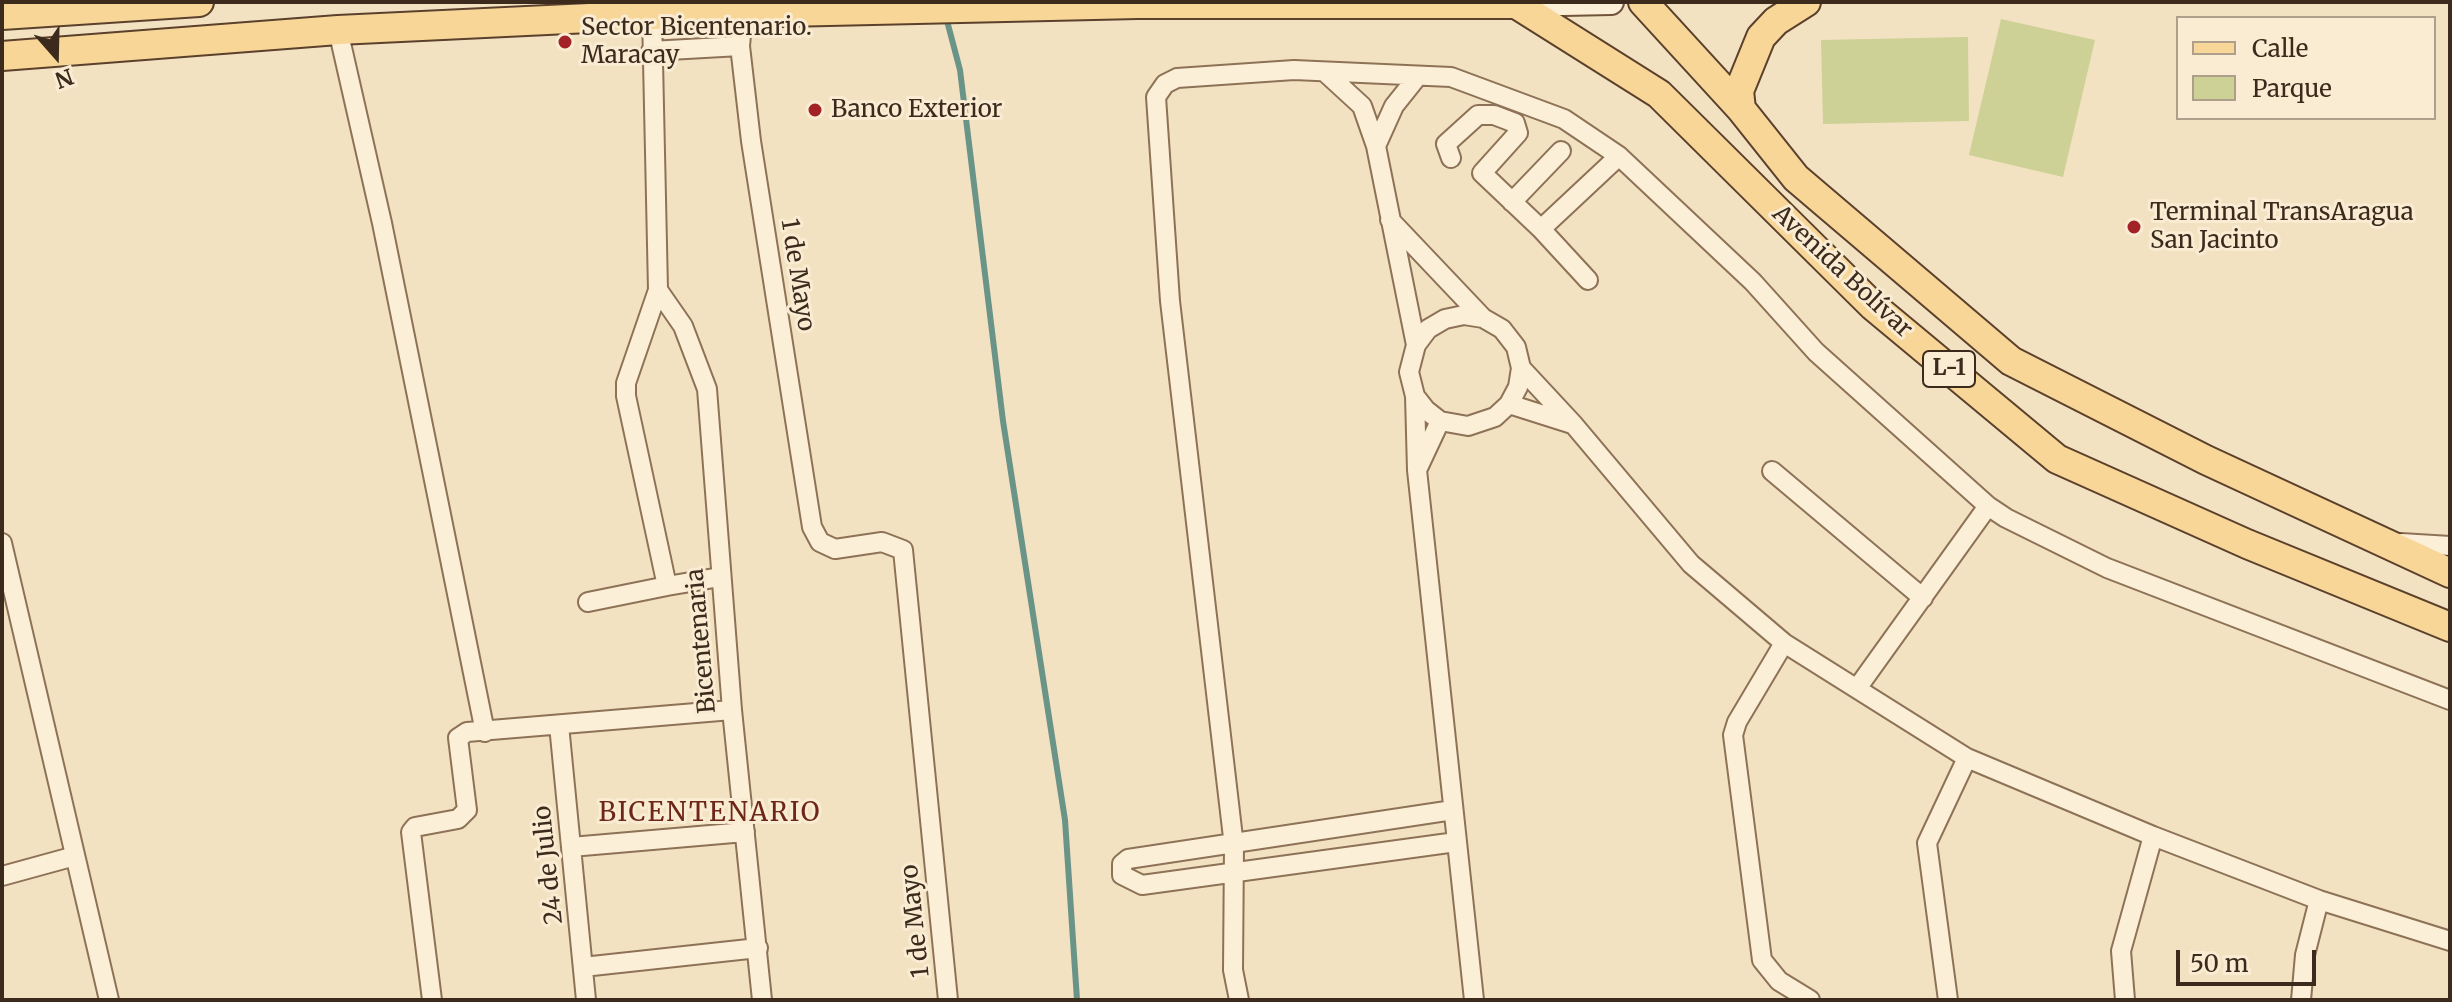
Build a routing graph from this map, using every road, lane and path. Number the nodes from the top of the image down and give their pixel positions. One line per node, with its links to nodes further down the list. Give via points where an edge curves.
1 (199, 2): 10 (main road)
2 (1611, 2): 8 (street)
3 (1643, 2): 18 (main road, Avenida Bolívar / L-1)
4 (1795, 2): 5 (street)
5 (1806, 2): 18 (main road, via 1761,37 1739,91)
6 (1212, 3): 7 (main road); 9 (main road)
7 (1466, 4): 8 (main road)
8 (1516, 4): 46 (main road, Avenida Bolívar / L-1, via 1659,94 1873,306 2057,459)
9 (743, 13): 11 (main road); 13 (street, 1 de Mayo)
10 (2, 15)
11 (652, 15): 12 (main road); 14 (street)
12 (338, 30): 15 (main road); 52 (street)
13 (740, 46): 14 (street); 71 (street, 1 de Mayo, via 812,527 820,542 835,549 882,542 903,550)
14 (651, 51): 27 (street)
15 (2, 56)
16 (1326, 73): 17 (street); 19 (street, via 1362,106); 58 (street, via 1294,70 1177,78 1156,97 1170,301)
17 (1418, 76): 19 (street, via 1394,106); 21 (street, via 1451,77 1564,119)
18 (1741, 109): 38 (main road, Avenida Bolívar / L-1, via 1796,178 2011,361)
19 (1376, 146): 24 (street)
20 (1561, 151): 23 (street)
21 (1619, 156): 25 (street); 37 (street, via 1753,282 1816,352)
22 (1451, 158): 23 (street, via 1446,144 1478,115 1515,123 1518,133 1482,173)
23 (1512, 202): 25 (street)
24 (1390, 220): 28 (street); 29 (street)
25 (1541, 229): 26 (street)
26 (1588, 280)
27 (658, 290): 42 (street, Bicentenaria, via 683,326 707,389); 43 (street, via 626,396)
28 (1483, 318): 29 (street, via 1445,319); 30 (street, via 1502,329 1516,347)
29 (1416, 345): 31 (street, via 1409,372)
30 (1521, 368): 32 (street); 34 (street)
31 (1415, 396): 33 (street); 35 (street)
32 (1509, 404): 33 (street, via 1495,417 1468,426); 34 (street)
33 (1440, 421): 35 (street)
34 (1574, 425): 47 (street, via 1691,564)
35 (1417, 470): 54 (street)
36 (1772, 471): 44 (street)
37 (1988, 506): 44 (street); 49 (street, via 2107,568)
38 (2373, 541): 40 (street); 41 (main road, Avenida Bolívar / L-1)
39 (2, 543): 60 (street)
40 (2450, 546)
41 (2450, 573)
42 (720, 577): 43 (street); 50 (street, Bicentenaria)
43 (667, 586): 45 (street)
44 (1923, 598): 48 (street)
45 (588, 602)
46 (2450, 627)
47 (1784, 643): 48 (street); 74 (street, via 1733,735 1762,960 1779,981)
48 (1858, 687): 53 (street)
49 (2450, 700)
50 (732, 710): 51 (street); 55 (street, Bicentenaria)
51 (559, 725): 52 (street); 59 (street, 24 de Julio)
52 (485, 732): 68 (street, via 458,738 464,815 411,832)
53 (1967, 758): 56 (street); 75 (street, via 1927,843)
54 (1453, 810): 57 (street); 58 (street)
55 (745, 832): 59 (street); 65 (street, Bicentenaria)
56 (2153, 836): 63 (street); 76 (street, via 2121,951)
57 (1456, 842): 61 (street); 73 (street)
58 (1234, 846): 61 (street); 61 (street, via 1128,859 1122,875 1142,885)
59 (571, 847): 66 (street, 24 de Julio)
60 (75, 856): 62 (street); 67 (street)
61 (1236, 872): 72 (street, via 1233,970)
62 (2, 876)
63 (2319, 900): 64 (street); 77 (street, via 2305,955)
64 (2450, 941)
65 (758, 948): 66 (street); 70 (street, Bicentenaria)
66 (583, 967): 69 (street, 24 de Julio)
67 (109, 1000)
68 (432, 1000)
69 (586, 1000)
70 (762, 1000)
71 (948, 1000)
72 (1239, 1000)
73 (1474, 1000)
74 (1810, 1000)
75 (1948, 1000)
76 (2125, 1000)
77 (2301, 1000)

